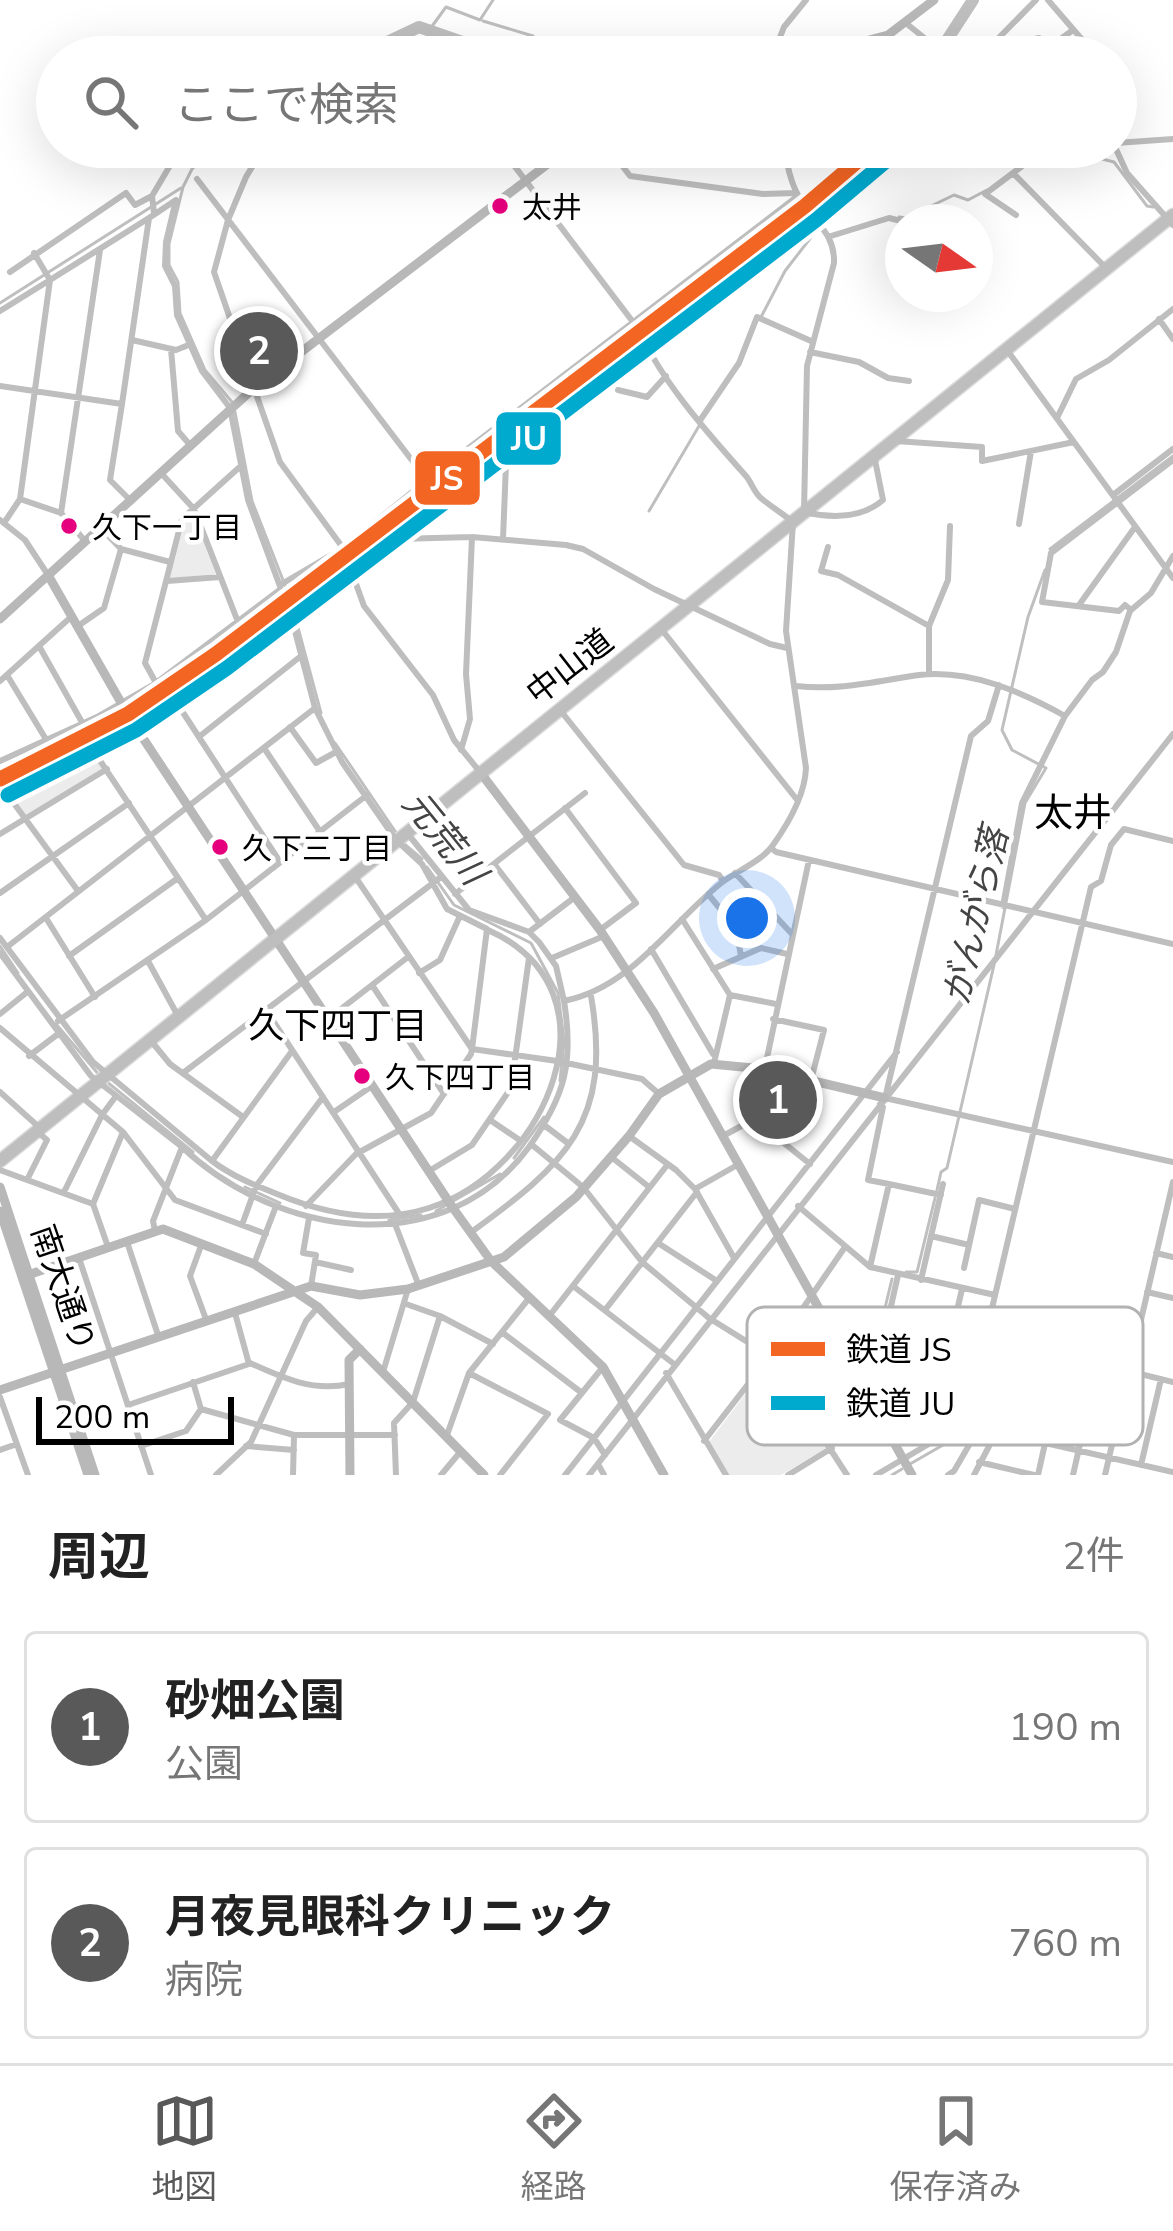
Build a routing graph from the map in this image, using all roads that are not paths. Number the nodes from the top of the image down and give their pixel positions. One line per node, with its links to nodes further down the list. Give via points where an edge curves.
1 (806, 0): 7 (street)
2 (934, 0): 5 (street)
3 (1036, 0): 10 (street)
4 (1048, 0): 6 (street)
5 (907, 24): 8 (street); 9 (street)
6 (1073, 30): 11 (street); 12 (street)
7 (781, 36)
8 (882, 36)
9 (922, 36)
10 (1001, 36)
11 (1067, 36)
12 (1077, 36)
13 (1173, 140): 14 (street)
14 (1137, 143)
15 (169, 168): 27 (street)
16 (251, 168): 31 (street)
17 (517, 168): 25 (street)
18 (542, 168): 25 (street)
19 (624, 168): 26 (street, via 630,176)
20 (790, 168): 26 (street)
21 (1020, 168): 23 (street)
22 (1125, 168): 32 (street)
23 (1013, 173): 29 (street, via 985,194); 36 (street)
24 (197, 178): 31 (street)
25 (526, 180): 42 (street); 43 (street)
26 (797, 195): 33 (street); 42 (street)
27 (152, 198): 28 (street); 35 (street, via 135,206 126,194)
28 (152, 213): 34 (street); 46 (street); 48 (street, via 176,200 164,266)
29 (1016, 215)
30 (885, 219): 33 (street)
31 (228, 220): 43 (street); 55 (street, via 214,272)
32 (1171, 220): 36 (highway, 中山道)
33 (831, 236): 47 (street, via 833,263)
34 (100, 249): 38 (street); 58 (street)
35 (34, 254): 37 (street); 38 (street)
36 (1107, 269): 50 (highway, 中山道)
37 (10, 272)
38 (48, 275): 40 (street); 57 (street)
39 (1173, 309): 41 (street)
40 (0, 311)
41 (1159, 320): 45 (street); 61 (street, via 1076,379)
42 (635, 321): 44 (street); 72 (street)
43 (318, 338): 55 (street); 72 (street)
44 (642, 338): 52 (street); 85 (street, via 507,439)
45 (1173, 339)
46 (132, 340): 49 (street); 59 (street)
47 (812, 342): 51 (street); 62 (street, via 758,317)
48 (191, 344): 49 (street); 60 (street)
49 (171, 349): 65 (street, via 178,430)
50 (1007, 350): 61 (street); 63 (highway, 中山道)
51 (810, 352): 53 (street); 78 (street)
52 (666, 376): 56 (street, via 647,397); 62 (street)
53 (909, 381)
54 (0, 386): 57 (street)
55 (254, 388): 60 (street); 88 (street, via 280,462)
56 (617, 390)
57 (36, 391): 58 (street); 74 (street)
58 (78, 398): 59 (street); 77 (street)
59 (122, 404): 75 (street, via 110,480)
60 (230, 408): 65 (street); 70 (street)
61 (1057, 418): 64 (street)
62 (701, 419): 78 (street, via 757,496)
63 (894, 440): 67 (street, via 982,447 982,460); 68 (highway, 中山道)
64 (1075, 442): 67 (street); 73 (street)
65 (190, 445): 71 (street)
66 (1173, 449): 73 (street)
67 (1030, 451): 80 (street)
68 (874, 456): 78 (highway, 中山道); 78 (street, via 883,500 877,506)
69 (1173, 460): 73 (street)
70 (243, 464): 76 (street); 98 (street, via 248,500)
71 (160, 472): 75 (street); 76 (street)
72 (427, 480): 88 (street)
73 (1115, 498): 83 (street); 100 (street, via 1052,553 1042,602)
74 (20, 500): 77 (street); 79 (street)
75 (130, 500): 82 (street)
76 (194, 509): 92 (street, via 182,519); 95 (street)
77 (61, 513): 86 (street)
78 (798, 517): 99 (highway, 中山道); 108 (street)
79 (2, 521): 94 (street)
80 (1019, 524)
81 (950, 526): 105 (street, via 948,580)
82 (100, 527): 86 (street); 89 (street)
83 (1135, 527): 93 (street); 100 (street)
84 (472, 536): 85 (street); 91 (street, via 398,539); 128 (street, via 470,718)
85 (503, 538): 99 (street, via 583,549)
86 (85, 541): 94 (street)
87 (829, 547): 105 (street, via 821,571)
88 (344, 548): 91 (street); 98 (street)
89 (121, 549): 92 (street); 103 (street, via 104,608)
90 (1173, 556): 93 (street)
91 (348, 561): 128 (street, via 364,606 433,695)
92 (171, 562): 97 (street)
93 (1165, 571): 96 (street); 101 (street)
94 (48, 575): 102 (street); 103 (street)
95 (220, 577): 97 (street); 104 (street)
96 (1173, 578)
97 (166, 581): 112 (street, via 145,663)
98 (283, 583): 104 (street)
99 (688, 605): 106 (highway, 中山道); 108 (street)
100 (1079, 605): 101 (street)
101 (1132, 610): 119 (street, via 1116,652)
102 (2, 612)
103 (75, 621): 107 (street); 116 (street)
104 (238, 622): 112 (street)
105 (929, 626): 110 (street)
106 (661, 628): 117 (highway, 中山道); 137 (street)
107 (39, 646): 111 (street); 121 (street)
108 (787, 647): 113 (street)
109 (301, 656): 115 (street, via 289,608); 118 (street); 124 (street)
110 (929, 674): 113 (street, via 842,689); 114 (street)
111 (3, 678): 125 (street)
112 (156, 683): 116 (street)
113 (796, 686): 137 (street, via 806,768)
114 (999, 686): 119 (street); 160 (street, via 988,721 971,736)
115 (171, 694): 120 (street); 124 (street)
116 (122, 704): 120 (street); 121 (street)
117 (558, 707): 132 (highway, 中山道); 157 (street, via 684,865)
118 (314, 708): 122 (street); 129 (street)
119 (1064, 716): 166 (street, via 1022,803)
120 (131, 720): 126 (street); 139 (street)
121 (83, 724): 125 (street)
122 (290, 727): 127 (street); 129 (street, via 316,763)
123 (1173, 734): 167 (street)
124 (199, 736): 133 (street)
125 (46, 741): 130 (street)
126 (89, 743): 131 (street); 134 (street)
127 (264, 748): 133 (street); 143 (street)
128 (461, 750): 132 (street)
129 (335, 752): 136 (street)
130 (2, 758)
131 (106, 769): 138 (street); 141 (street)
132 (480, 772): 145 (highway, 中山道); 146 (street)
133 (227, 777): 139 (street); 151 (street)
134 (1, 788): 141 (street)
135 (585, 793): 140 (street)
136 (367, 795): 143 (street); 145 (street)
137 (798, 801): 148 (street)
138 (129, 803): 144 (street); 149 (street)
139 (188, 806): 144 (street); 159 (street)
140 (565, 808): 146 (street); 177 (street, via 636,903)
141 (25, 819): 142 (street); 149 (street)
142 (0, 833)
143 (321, 833): 151 (street)
144 (150, 836): 155 (street); 161 (street)
145 (400, 836): 154 (highway, 中山道); 156 (street); 158 (street)
146 (529, 836): 152 (street); 165 (street)
147 (1173, 841): 173 (street, via 1119,832)
148 (771, 848): 150 (street); 153 (street)
149 (52, 855): 161 (street); 162 (street)
150 (809, 860): 160 (street); 178 (street)
151 (281, 863): 159 (street)
152 (494, 863): 163 (street); 174 (street)
153 (735, 873): 157 (street); 178 (street)
154 (353, 875): 170 (street); 180 (highway, 中山道)
155 (178, 878): 172 (street); 186 (street)
156 (441, 878): 158 (street); 163 (street)
157 (723, 881): 164 (street)
158 (432, 884): 169 (street); 170 (street)
159 (244, 890): 172 (street); 180 (street)
160 (934, 890): 166 (street); 213 (street)
161 (78, 891): 168 (street)
162 (0, 892)
163 (454, 894): 176 (street, via 469,910)
164 (708, 894): 171 (street); 187 (street, via 736,928)
165 (575, 897): 174 (street); 177 (street)
166 (1004, 906): 167 (street)
167 (1031, 912): 173 (street); 233 (street)
168 (46, 917): 182 (street); 186 (street)
169 (459, 918): 175 (street); 193 (street, via 440,960)
170 (383, 919): 188 (street); 194 (street)
171 (682, 919): 183 (street); 191 (street)
172 (206, 920): 190 (street)
173 (1081, 923): 181 (street); 242 (street)
174 (540, 924): 176 (street)
175 (487, 929): 184 (street); 211 (street)
176 (529, 932): 189 (street)
177 (602, 933): 189 (street); 192 (street)
178 (792, 934): 185 (street)
179 (0, 938): 182 (street)
180 (275, 938): 194 (street); 204 (highway, 中山道)
181 (1173, 944)
182 (4, 950): 196 (street); 207 (street)
183 (651, 950): 192 (street); 216 (street)
184 (530, 954): 214 (street); 217 (street, via 553,995)
185 (787, 954): 187 (street, via 761,948); 201 (street)
186 (69, 956): 199 (street)
187 (741, 956): 191 (street)
188 (408, 957): 193 (street); 195 (street)
189 (551, 958): 200 (street)
190 (148, 961): 199 (street); 204 (street)
191 (713, 969): 197 (street)
192 (628, 971): 198 (street); 222 (street)
193 (419, 974): 211 (street)
194 (303, 981): 202 (street); 205 (street)
195 (372, 985): 205 (street); 227 (street)
196 (26, 992): 203 (street); 209 (street)
197 (730, 995): 201 (street); 216 (street)
198 (591, 996): 200 (street); 220 (street)
199 (95, 997): 207 (street)
200 (564, 1001): 218 (street)
201 (776, 1004): 206 (street)
202 (266, 1010): 212 (street); 221 (street)
203 (0, 1014)
204 (178, 1016): 210 (highway, 中山道)
205 (328, 1019): 225 (street)
206 (772, 1019): 219 (street); 224 (street, via 824,1030)
207 (58, 1021): 223 (street)
208 (0, 1028): 215 (street)
209 (58, 1034): 215 (street); 223 (street)
210 (150, 1040): 221 (street); 223 (highway, 中山道)
211 (472, 1049): 214 (street); 227 (street)
212 (292, 1051): 232 (street); 236 (street)
213 (897, 1052): 229 (street); 233 (street)
214 (517, 1055): 217 (street); 238 (street, via 511,1088)
215 (29, 1056): 230 (street)
216 (714, 1059): 219 (street); 222 (street)
217 (557, 1061): 218 (street); 247 (street, via 551,1095)
218 (567, 1065): 220 (street); 239 (street)
219 (763, 1069): 224 (street); 237 (street)
220 (595, 1070): 228 (street, via 642,1079); 249 (street, via 586,1120)
221 (183, 1073): 236 (street)
222 (690, 1076): 228 (street); 246 (street)
223 (102, 1078): 230 (highway, 中山道); 231 (street); 253 (street)
224 (812, 1080): 229 (street); 244 (street)
225 (372, 1087): 234 (street); 241 (street)
226 (0, 1092): 240 (street)
227 (444, 1094): 241 (street, via 431,1113)
228 (659, 1094): 245 (street)
229 (865, 1094): 233 (street); 258 (street)
230 (79, 1096): 235 (street); 240 (highway, 中山道)
231 (116, 1096): 235 (street); 250 (street)
232 (323, 1097): 234 (street); 269 (street)
233 (883, 1101): 242 (street); 263 (street, via 868,1180); 275 (street)
234 (334, 1112): 251 (street)
235 (102, 1115): 243 (street); 271 (street)
236 (244, 1118): 253 (street)
237 (754, 1119): 244 (street); 246 (street)
238 (490, 1120): 247 (street); 260 (street, via 472,1145)
239 (544, 1125): 248 (street); 249 (street)
240 (38, 1130): 259 (highway, 中山道); 261 (street, via 47,1140)
241 (401, 1130): 251 (street); 260 (street)
242 (1034, 1131): 254 (street); 278 (street)
243 (123, 1132): 268 (street); 273 (street)
244 (772, 1133): 258 (street)
245 (629, 1136): 252 (street); 256 (street)
246 (723, 1136): 257 (street)
247 (521, 1141): 274 (street)
248 (531, 1144): 255 (street); 274 (street, via 511,1171)
249 (569, 1144): 255 (street)
250 (182, 1147): 268 (street); 269 (street, via 213,1176)
251 (359, 1152): 277 (street); 280 (street)
252 (610, 1156): 266 (street); 267 (street)
253 (212, 1161): 269 (street)
254 (1173, 1162)
255 (555, 1164): 266 (street); 289 (street)
256 (668, 1164): 267 (street); 270 (street)
257 (739, 1164): 270 (street); 281 (street)
258 (810, 1164): 281 (street)
259 (0, 1166): 261 (street)
260 (428, 1171): 274 (street)
261 (27, 1179): 271 (street)
262 (1173, 1181): 292 (street)
263 (889, 1184): 272 (street); 308 (street)
264 (943, 1184): 272 (street)
265 (0, 1187): 288 (street, 南大通り)
266 (584, 1187): 285 (street); 304 (street)
267 (649, 1187): 285 (street)
268 (164, 1190): 284 (street); 286 (street)
269 (254, 1191): 276 (street); 277 (street); 284 (street)
270 (696, 1191): 295 (street); 303 (street)
271 (64, 1192): 273 (street)
272 (940, 1195): 291 (street)
273 (93, 1204): 298 (street)
274 (450, 1204): 280 (street); 283 (street, via 429,1219); 289 (street)
275 (798, 1205): 287 (street); 299 (street)
276 (276, 1206): 282 (street); 290 (street)
277 (306, 1206): 280 (street, via 369,1217)
278 (1015, 1209): 297 (street, via 979,1200); 322 (street)
279 (0, 1211): 288 (street, 南大通り)
280 (398, 1213)
281 (768, 1216): 287 (street); 303 (street)
282 (310, 1218): 283 (street); 305 (street, via 303,1252 316,1255)
283 (394, 1223): 317 (street)
284 (242, 1226): 290 (street)
285 (616, 1230): 306 (street); 316 (street)
286 (155, 1232): 294 (street); 296 (street)
287 (777, 1232): 321 (street); 338 (street)
288 (8, 1233): 311 (street, 南大通り)
289 (470, 1233): 304 (street)
290 (266, 1234): 307 (street)
291 (931, 1236): 297 (street); 313 (street)
292 (1160, 1238): 293 (street); 300 (street)
293 (1173, 1240)
294 (127, 1242): 298 (street); 341 (street)
295 (658, 1243): 306 (street); 314 (street)
296 (202, 1244): 307 (street); 339 (street, via 190,1276)
297 (969, 1245): 309 (street)
298 (108, 1247): 302 (street)
299 (845, 1247): 308 (street); 321 (street)
300 (1156, 1253): 301 (street); 320 (street)
301 (1173, 1257)
302 (79, 1258): 311 (street); 345 (street)
303 (735, 1259): 314 (street)
304 (491, 1261): 317 (street); 323 (street)
305 (315, 1262): 310 (street); 315 (street)
306 (641, 1262): 332 (street); 333 (street)
307 (254, 1264): 319 (street)
308 (869, 1267): 312 (street)
309 (964, 1268)
310 (351, 1270)
311 (26, 1275): 350 (street, 南大通り)
312 (898, 1275): 313 (street); 329 (street)
313 (921, 1280): 318 (street)
314 (717, 1281): 332 (street)
315 (310, 1286): 317 (street, via 360,1295); 319 (street)
316 (573, 1286): 333 (street); 336 (street)
317 (413, 1288): 325 (street)
318 (962, 1289): 322 (street); 330 (street)
319 (297, 1291): 326 (street); 335 (street)
320 (1147, 1292): 324 (street); 334 (street)
321 (812, 1295): 327 (street); 328 (street)
322 (995, 1295): 331 (street)
323 (530, 1297): 336 (street); 340 (street)
324 (1173, 1298)
325 (406, 1304): 337 (street); 351 (street)
326 (318, 1307): 344 (street); 355 (street)
327 (804, 1307)
328 (819, 1307)
329 (891, 1307)
330 (958, 1307)
331 (992, 1307)
332 (696, 1308): 338 (street); 346 (street)
333 (604, 1310): 346 (street)
334 (1143, 1310)
335 (235, 1313): 339 (street); 347 (street)
336 (550, 1315): 349 (street)
337 (440, 1316): 343 (street); 364 (street)
338 (710, 1318): 342 (street); 348 (street)
339 (207, 1322): 341 (street)
340 (502, 1333): 343 (street); 362 (street)
341 (159, 1338): 345 (street)
342 (747, 1341)
343 (493, 1344): 352 (street)
344 (360, 1349): 351 (street); 359 (street, via 350,1360)
345 (111, 1354): 350 (street); 365 (street)
346 (660, 1354): 348 (street); 363 (street)
347 (250, 1363): 355 (street); 357 (street)
348 (674, 1364): 353 (street)
349 (603, 1367): 362 (street); 363 (street)
350 (60, 1372): 361 (street); 402 (street, 南大通り)
351 (383, 1372): 364 (street)
352 (469, 1373): 367 (street); 373 (street)
353 (666, 1373): 368 (street); 376 (street)
354 (1143, 1375): 356 (street)
355 (281, 1377): 359 (street, via 326,1389); 370 (street)
356 (1161, 1379): 358 (street); 398 (street)
357 (194, 1382): 365 (street); 366 (street)
358 (1173, 1382)
359 (350, 1384): 374 (street)
360 (747, 1386): 376 (street)
361 (0, 1393): 377 (street)
362 (582, 1393): 369 (street)
363 (623, 1400): 368 (street); 375 (street)
364 (413, 1402): 372 (street, via 394,1423); 373 (street)
365 (128, 1405): 386 (street)
366 (201, 1409): 370 (street); 386 (street, via 186,1431)
367 (548, 1414): 369 (street); 410 (street)
368 (632, 1417): 393 (street); 414 (street)
369 (560, 1420): 375 (street)
370 (260, 1425): 371 (street); 387 (street)
371 (294, 1435): 374 (street); 390 (street)
372 (395, 1435): 374 (street); 407 (street)
373 (447, 1435): 391 (street)
374 (351, 1436): 406 (street)
375 (593, 1438): 393 (street); 411 (street)
376 (704, 1441): 415 (street)
377 (17, 1444): 389 (street); 401 (street)
378 (830, 1445): 388 (street)
379 (933, 1445): 397 (street)
380 (972, 1445): 419 (street)
381 (989, 1445): 395 (street)
382 (1046, 1445): 421 (street)
383 (1051, 1445): 392 (street)
384 (1080, 1445): 392 (street)
385 (1112, 1445): 394 (street)
386 (141, 1446): 403 (street)
387 (246, 1447): 390 (street); 404 (street)
388 (832, 1448): 416 (street); 417 (street)
389 (0, 1450)
390 (294, 1450): 405 (street)
391 (461, 1451): 408 (street); 409 (street)
392 (1079, 1451): 394 (street); 422 (street)
393 (605, 1455): 396 (street)
394 (1109, 1458): 398 (street); 423 (street)
395 (979, 1462): 420 (street); 421 (street)
396 (598, 1464): 412 (street); 413 (street)
397 (907, 1466): 418 (street)
398 (1146, 1469): 400 (street)
399 (1173, 1472): 400 (street)
400 (1162, 1473)
401 (28, 1475)
402 (92, 1475)
403 (151, 1475)
404 (217, 1475)
405 (293, 1475)
406 (350, 1475)
407 (395, 1475)
408 (441, 1475)
409 (484, 1475)
410 (500, 1475)
411 (565, 1475)
412 (590, 1475)
413 (604, 1475)
414 (664, 1475)
415 (726, 1475)
416 (788, 1475)
417 (848, 1475)
418 (876, 1475)
419 (948, 1475)
420 (974, 1475)
421 (1036, 1475)
422 (1073, 1475)
423 (1105, 1475)

